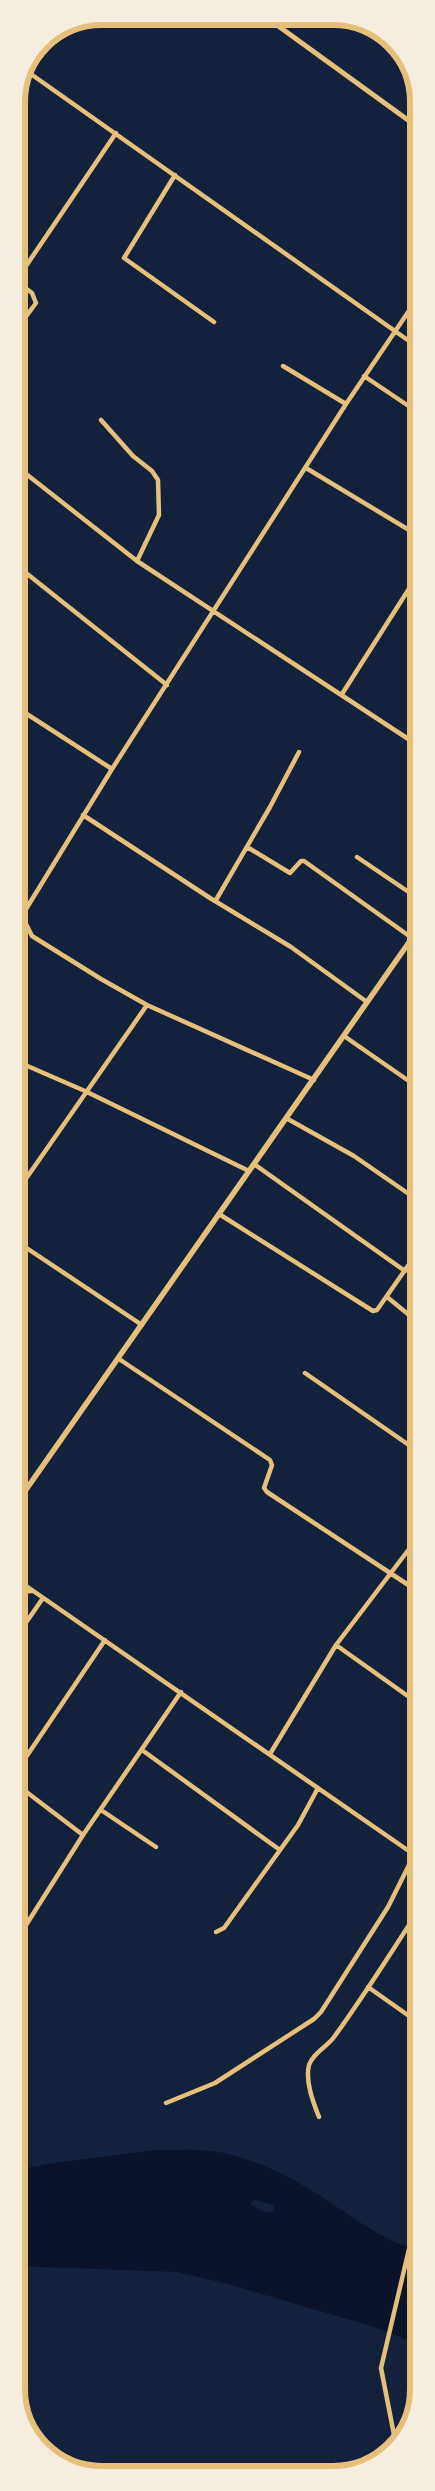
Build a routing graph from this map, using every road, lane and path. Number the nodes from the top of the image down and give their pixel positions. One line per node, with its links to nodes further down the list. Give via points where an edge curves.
1 (277, 25): 3 (street)
2 (31, 74): 4 (street)
3 (410, 122)
4 (116, 133): 5 (street); 6 (street)
5 (175, 175): 10 (street, via 124,258); 11 (street)
6 (25, 268)
7 (25, 288): 9 (street, via 32,293 36,303)
8 (410, 308): 11 (street)
9 (25, 318)
10 (214, 322)
11 (394, 331): 12 (street); 14 (street)
12 (410, 342)
13 (283, 366): 15 (street)
14 (364, 376): 15 (street); 16 (street)
15 (346, 404): 18 (street)
16 (410, 408)
17 (101, 420): 21 (street, via 158,480 159,515)
18 (306, 468): 20 (street); 24 (street)
19 (25, 473): 21 (street)
20 (410, 531)
21 (137, 562): 24 (street)
22 (25, 572): 25 (street)
23 (410, 587): 26 (street)
24 (214, 614): 25 (street); 26 (street)
25 (167, 685): 30 (street)
26 (342, 694): 28 (street)
27 (25, 713): 30 (street)
28 (410, 741)
29 (299, 752): 32 (street)
30 (112, 769): 31 (street)
31 (83, 815): 35 (street); 36 (street, via 27,906)
32 (248, 846): 35 (street); 40 (street, via 290,873 304,861)
33 (357, 857): 34 (street)
34 (410, 893)
35 (216, 900): 42 (street, via 291,947)
36 (25, 915)
37 (25, 922): 38 (street)
38 (28, 929): 39 (street); 43 (street, via 41,942)
39 (25, 933)
40 (410, 937)
41 (410, 941): 42 (main road)
42 (367, 1002): 44 (main road)
43 (147, 1005): 46 (street); 48 (street)
44 (344, 1036): 46 (main road); 47 (street)
45 (25, 1065): 48 (street)
46 (314, 1080): 49 (main road)
47 (410, 1082)
48 (85, 1091): 51 (street); 52 (street)
49 (286, 1118): 50 (main road); 53 (street, via 354,1156)
50 (254, 1164): 51 (main road); 57 (street)
51 (249, 1171): 54 (main road)
52 (25, 1180)
53 (410, 1195)
54 (219, 1214): 58 (street, via 373,1311); 60 (main road)
55 (25, 1247): 60 (street)
56 (410, 1263): 57 (street)
57 (405, 1271): 58 (street)
58 (387, 1296): 59 (street)
59 (410, 1315)
60 (142, 1325): 61 (main road)
61 (119, 1359): 64 (main road); 66 (street, via 270,1460 272,1465 265,1490)
62 (305, 1373): 63 (street)
63 (410, 1446)
64 (25, 1491)
65 (410, 1547): 66 (street)
66 (390, 1573): 68 (street); 74 (street)
67 (25, 1586): 70 (street)
68 (410, 1586)
69 (25, 1591): 70 (street)
70 (32, 1591): 71 (street)
71 (43, 1598): 72 (street); 73 (street)
72 (25, 1624)
73 (105, 1640): 75 (street); 79 (street)
74 (336, 1644): 76 (street); 78 (street)
75 (181, 1692): 77 (street); 78 (street)
76 (410, 1697)
77 (142, 1750): 82 (street); 85 (street)
78 (270, 1754): 80 (street)
79 (25, 1759)
80 (318, 1788): 85 (street); 86 (street)
81 (25, 1791): 83 (street)
82 (101, 1810): 83 (street); 84 (street)
83 (83, 1836): 89 (street)
84 (156, 1847)
85 (280, 1850): 90 (street, via 224,1928)
86 (410, 1853)
87 (410, 1868): 93 (street, via 322,2012 215,2084)
88 (410, 1924): 91 (street)
89 (25, 1927)
90 (216, 1932)
91 (368, 1987): 92 (street); 94 (street, via 333,2039 312,2058 309,2066 312,2100)
92 (410, 2017)
93 (166, 2103)
94 (319, 2117)
95 (410, 2245): 96 (street, via 381,2368)
96 (394, 2436)

